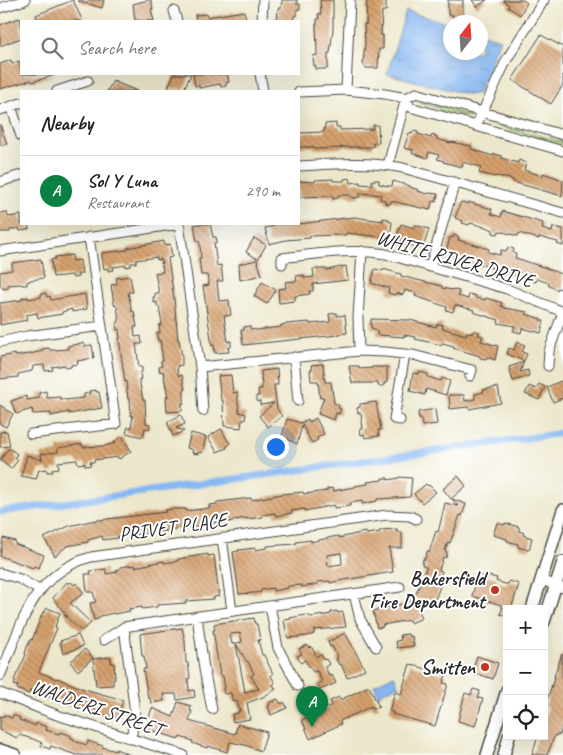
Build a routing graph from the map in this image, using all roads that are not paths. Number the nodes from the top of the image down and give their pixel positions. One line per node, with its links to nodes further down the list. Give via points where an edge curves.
1 (25, 0): 5 (street)
2 (263, 0): 8 (street)
3 (350, 0): 13 (street)
4 (544, 0): 19 (street, via 507,59)
5 (0, 8)
6 (174, 11): 7 (street)
7 (177, 20)
8 (262, 20)
9 (260, 75): 12 (street)
10 (88, 81): 11 (street)
11 (60, 90)
12 (263, 90)
13 (346, 90): 14 (street); 15 (street)
14 (300, 92)
15 (406, 98): 19 (street, via 416,93); 20 (street, via 410,108); 24 (street)
16 (20, 103): 17 (street)
17 (11, 106): 18 (street); 21 (street)
18 (0, 110)
19 (482, 112): 20 (street); 22 (street)
20 (476, 126): 23 (street)
21 (20, 133)
22 (563, 135)
23 (563, 151)
24 (388, 165): 25 (street); 28 (street)
25 (300, 166)
26 (20, 175): 27 (street)
27 (0, 182)
28 (455, 182): 29 (street); 36 (street)
29 (563, 213)
30 (172, 225): 32 (street)
31 (179, 225): 44 (street)
32 (90, 237): 33 (street); 38 (street)
33 (0, 250)
34 (362, 251): 35 (street, WHITE RIVER DRIVE, via 282,258); 36 (street, WHITE RIVER DRIVE, via 386,254); 40 (street)
35 (282, 264)
36 (430, 267): 37 (street, WHITE RIVER DRIVE, via 507,289)
37 (563, 312): 43 (street, via 549,352)
38 (102, 326): 39 (street); 49 (street, via 116,424)
39 (0, 342)
40 (359, 351): 41 (street); 42 (street)
41 (406, 354): 45 (street, via 472,370); 48 (street, via 394,419)
42 (294, 357): 44 (street); 46 (street)
43 (548, 366)
44 (200, 367): 47 (street)
45 (470, 376)
46 (298, 401)
47 (203, 411)
48 (400, 420)
49 (31, 434)
50 (563, 510): 53 (main road)
51 (416, 519): 52 (street, PRIVET PLACE, via 387,515)
52 (222, 538): 59 (street, PRIVET PLACE, via 80,560 60,570); 63 (street)
53 (545, 566): 54 (street); 56 (main road)
54 (562, 568): 57 (main road)
55 (0, 574): 59 (street, via 20,579)
56 (541, 580): 57 (street); 61 (main road)
57 (559, 586): 64 (main road)
58 (400, 588): 60 (street)
59 (39, 590): 69 (street, PRIVET PLACE)
60 (354, 594): 62 (street); 68 (street, via 360,619)
61 (533, 605)
62 (270, 606): 63 (street); 70 (street, via 278,648)
63 (232, 611): 65 (street)
64 (548, 612)
65 (197, 616): 66 (street); 73 (street)
66 (124, 627): 67 (street); 74 (street, via 135,716)
67 (104, 640)
68 (376, 647)
69 (0, 676)
70 (298, 686)
71 (0, 693): 74 (street, WALDERI STREET)
72 (505, 695): 77 (main road)
73 (212, 709)
74 (131, 738): 79 (street, WALDERI STREET)
75 (508, 740): 80 (main road)
76 (0, 750): 78 (main road)
77 (488, 753)
78 (15, 755)
79 (183, 755)
80 (504, 755)

